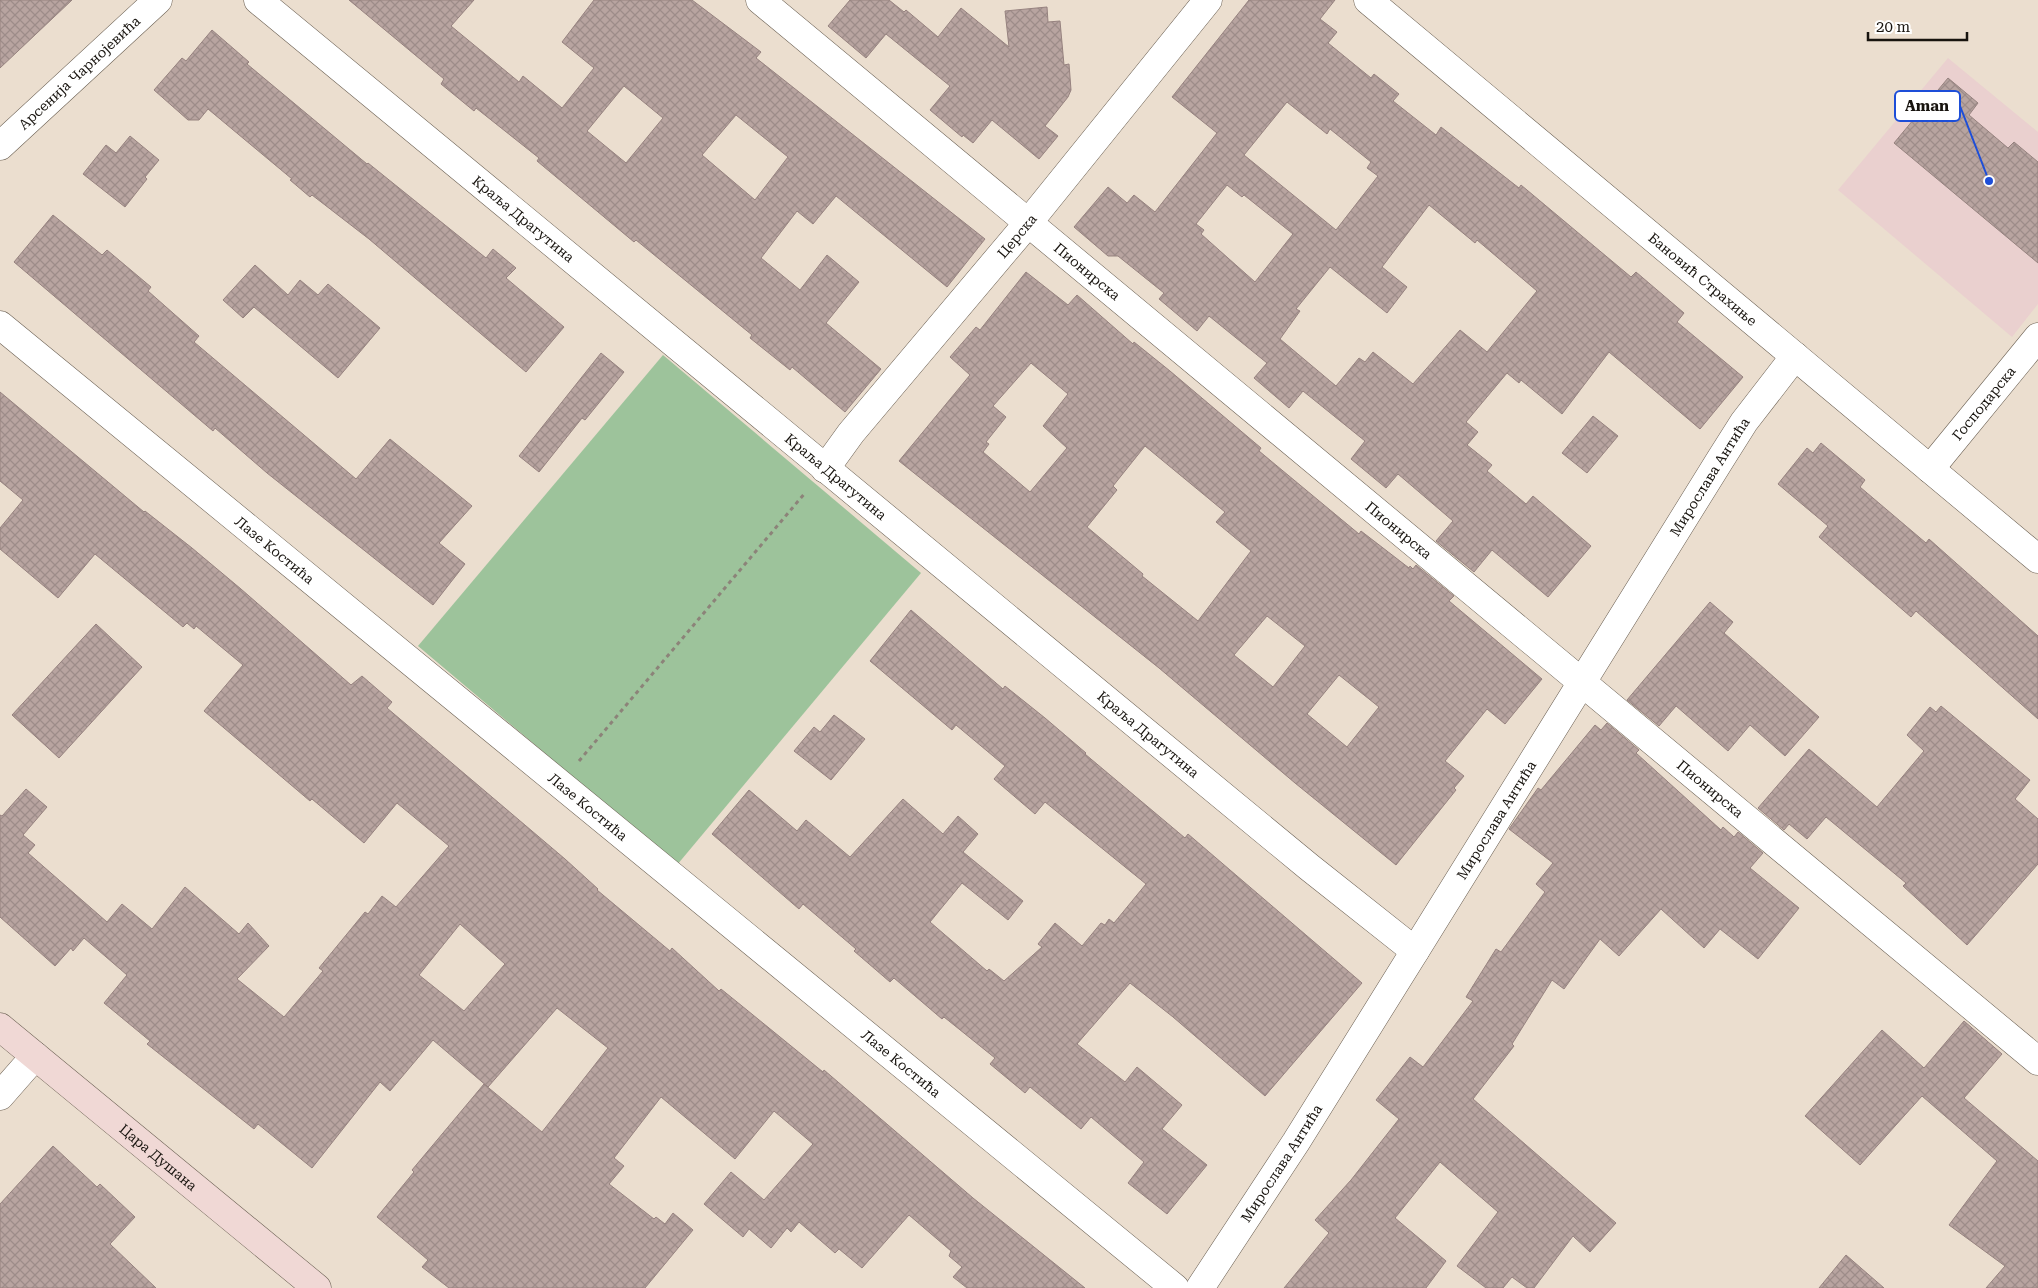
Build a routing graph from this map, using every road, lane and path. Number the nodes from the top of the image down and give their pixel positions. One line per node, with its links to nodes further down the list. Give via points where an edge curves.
1 (158, 0): 6 (street, Арсенија Чарнојевића)
2 (258, 0): 11 (street, Краља Драгутина)
3 (760, 0): 7 (street, Пионирска)
4 (1208, 0): 7 (street, Церска)
5 (1368, 0): 10 (street, Бановић Страхиње)
6 (0, 146)
7 (1028, 223): 11 (street, Церска, via 851,433); 14 (street, Пионирска)
8 (0, 325): 15 (street, Лазе Костића)
9 (2038, 337): 12 (street, Господарска)
10 (1795, 356): 12 (street, Бановић Страхиње); 14 (street, Мирослава Антића, via 1740,430)
11 (825, 469): 15 (path); 16 (street, Краља Драгутина)
12 (1930, 469): 13 (street, Бановић Страхиње)
13 (2038, 559)
14 (1581, 682): 16 (street, Мирослава Антића); 19 (street, Пионирска)
15 (561, 783): 22 (street, Лазе Костића)
16 (1415, 952): 23 (street, Мирослава Антића)
17 (0, 1027): 18 (main road, Цара Душана)
18 (35, 1056): 20 (street); 21 (main road, Цара Душана)
19 (2038, 1061)
20 (0, 1096)
21 (317, 1288)
22 (1175, 1288)
23 (1200, 1288)

